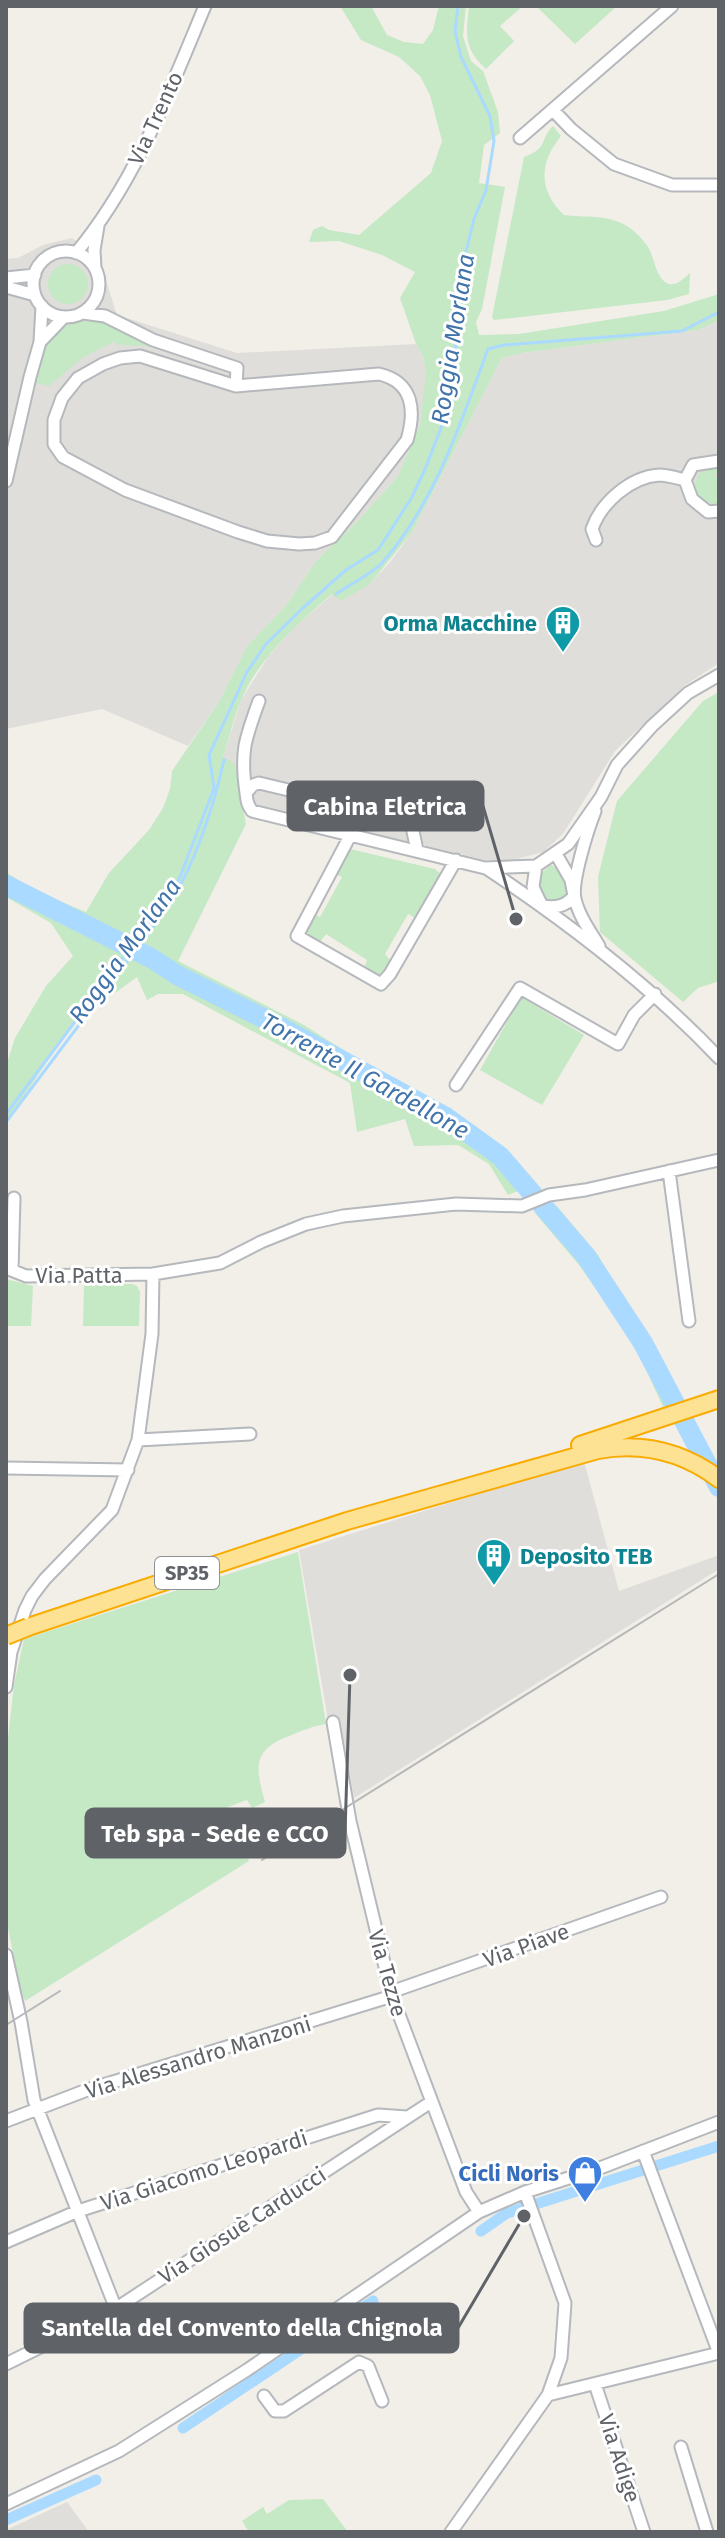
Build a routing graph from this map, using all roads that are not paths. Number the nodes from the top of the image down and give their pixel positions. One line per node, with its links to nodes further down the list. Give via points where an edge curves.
1 (205, 6): 6 (street, Via Trento, via 146,144)
2 (672, 6): 3 (street)
3 (553, 110): 4 (street); 5 (street, via 614,164 672,185)
4 (520, 138)
5 (719, 185)
6 (98, 226): 7 (street, Via Trento); 8 (street, Via Trento)
7 (76, 253): 8 (street); 9 (street, via 46,258)
8 (95, 269): 12 (street)
9 (35, 275): 10 (street); 13 (street)
10 (6, 278)
11 (6, 287): 13 (street)
12 (98, 294): 14 (street); 16 (street)
13 (38, 300): 15 (street); 17 (street)
14 (82, 313): 15 (street); 16 (street)
15 (64, 317): 17 (street)
16 (118, 323): 18 (street, via 178,350 237,368)
17 (40, 342): 21 (street)
18 (236, 386): 18 (street, via 379,374 394,378 405,389 413,420 407,440 332,537 315,543 267,541 167,506 78,466 54,444 54,420 62,398 78,378 111,361 140,356)
19 (719, 461): 20 (street, via 693,465)
20 (685, 480): 22 (street, via 692,499 708,512); 23 (street, via 658,475 630,484 597,516 592,529)
21 (6, 481)
22 (719, 511)
23 (596, 540)
24 (719, 675): 27 (street, via 688,693 652,726 617,765)
25 (259, 701): 26 (street, via 245,737)
26 (246, 793): 28 (street, via 248,806 258,813); 29 (street, via 259,783 402,817 412,827)
27 (601, 797): 30 (street); 34 (street)
28 (351, 834): 29 (street); 31 (street, via 297,936 381,984)
29 (417, 850): 31 (street)
30 (556, 854): 32 (street); 34 (street)
31 (456, 860): 33 (street)
32 (536, 866): 33 (street); 35 (street, via 533,887)
33 (485, 868): 35 (street)
34 (574, 896): 35 (street, via 561,906); 36 (street)
35 (542, 906): 36 (street)
36 (603, 953): 37 (street)
37 (655, 994): 38 (street); 39 (street, via 634,1015 618,1044 520,988)
38 (719, 1058)
39 (456, 1085)
40 (719, 1160): 41 (street)
41 (669, 1171): 44 (street, Via Patta, via 549,1195 522,1206 456,1204 343,1216 306,1224 220,1263); 45 (street)
42 (14, 1198): 43 (street)
43 (9, 1269): 44 (street, Via Patta, via 26,1276)
44 (153, 1274): 48 (street, via 152,1334)
45 (689, 1321)
46 (719, 1399): 52 (highway, SP35)
47 (250, 1434): 48 (street)
48 (138, 1440): 50 (street)
49 (6, 1468): 50 (street)
50 (128, 1470): 53 (street, via 112,1510 45,1579)
51 (719, 1479): 52 (highway, via 689,1460 645,1448 598,1450)
52 (347, 1521): 53 (highway, SP35)
53 (16, 1634): 54 (street)
54 (6, 1687)
55 (333, 1722): 58 (street, Via Tezze, via 350,1821)
56 (661, 1897): 58 (street, Via Piave)
57 (6, 1955): 60 (street)
58 (391, 1994): 59 (street, Via Tezze); 60 (street, Via Alessandro Manzoni)
59 (431, 2102): 61 (street, Via Giosuè Carducci); 67 (street, Via Tezze, via 470,2202)
60 (38, 2108): 62 (street, Via Alessandro Manzoni); 66 (street)
61 (407, 2117): 66 (street, Via Giacomo Leopardi, via 378,2115); 69 (street, Via Giosuè Carducci)
62 (6, 2121)
63 (719, 2122): 64 (street)
64 (643, 2151): 65 (street); 70 (street)
65 (529, 2204): 67 (street); 73 (street, via 565,2303 561,2358)
66 (78, 2211): 68 (street, Via Giacomo Leopardi); 69 (street)
67 (479, 2212): 77 (street, via 250,2374 119,2451)
68 (6, 2242)
69 (116, 2309): 71 (street, Via Giosuè Carducci)
70 (719, 2353): 72 (street)
71 (6, 2364)
72 (595, 2384): 73 (street); 79 (street, Via Adige)
73 (548, 2395): 78 (street)
74 (264, 2396): 75 (street, via 275,2411 284,2411 359,2362 368,2366)
75 (382, 2401)
76 (681, 2447): 80 (street)
77 (6, 2504)
78 (451, 2532)
79 (644, 2532)
80 (707, 2532)

